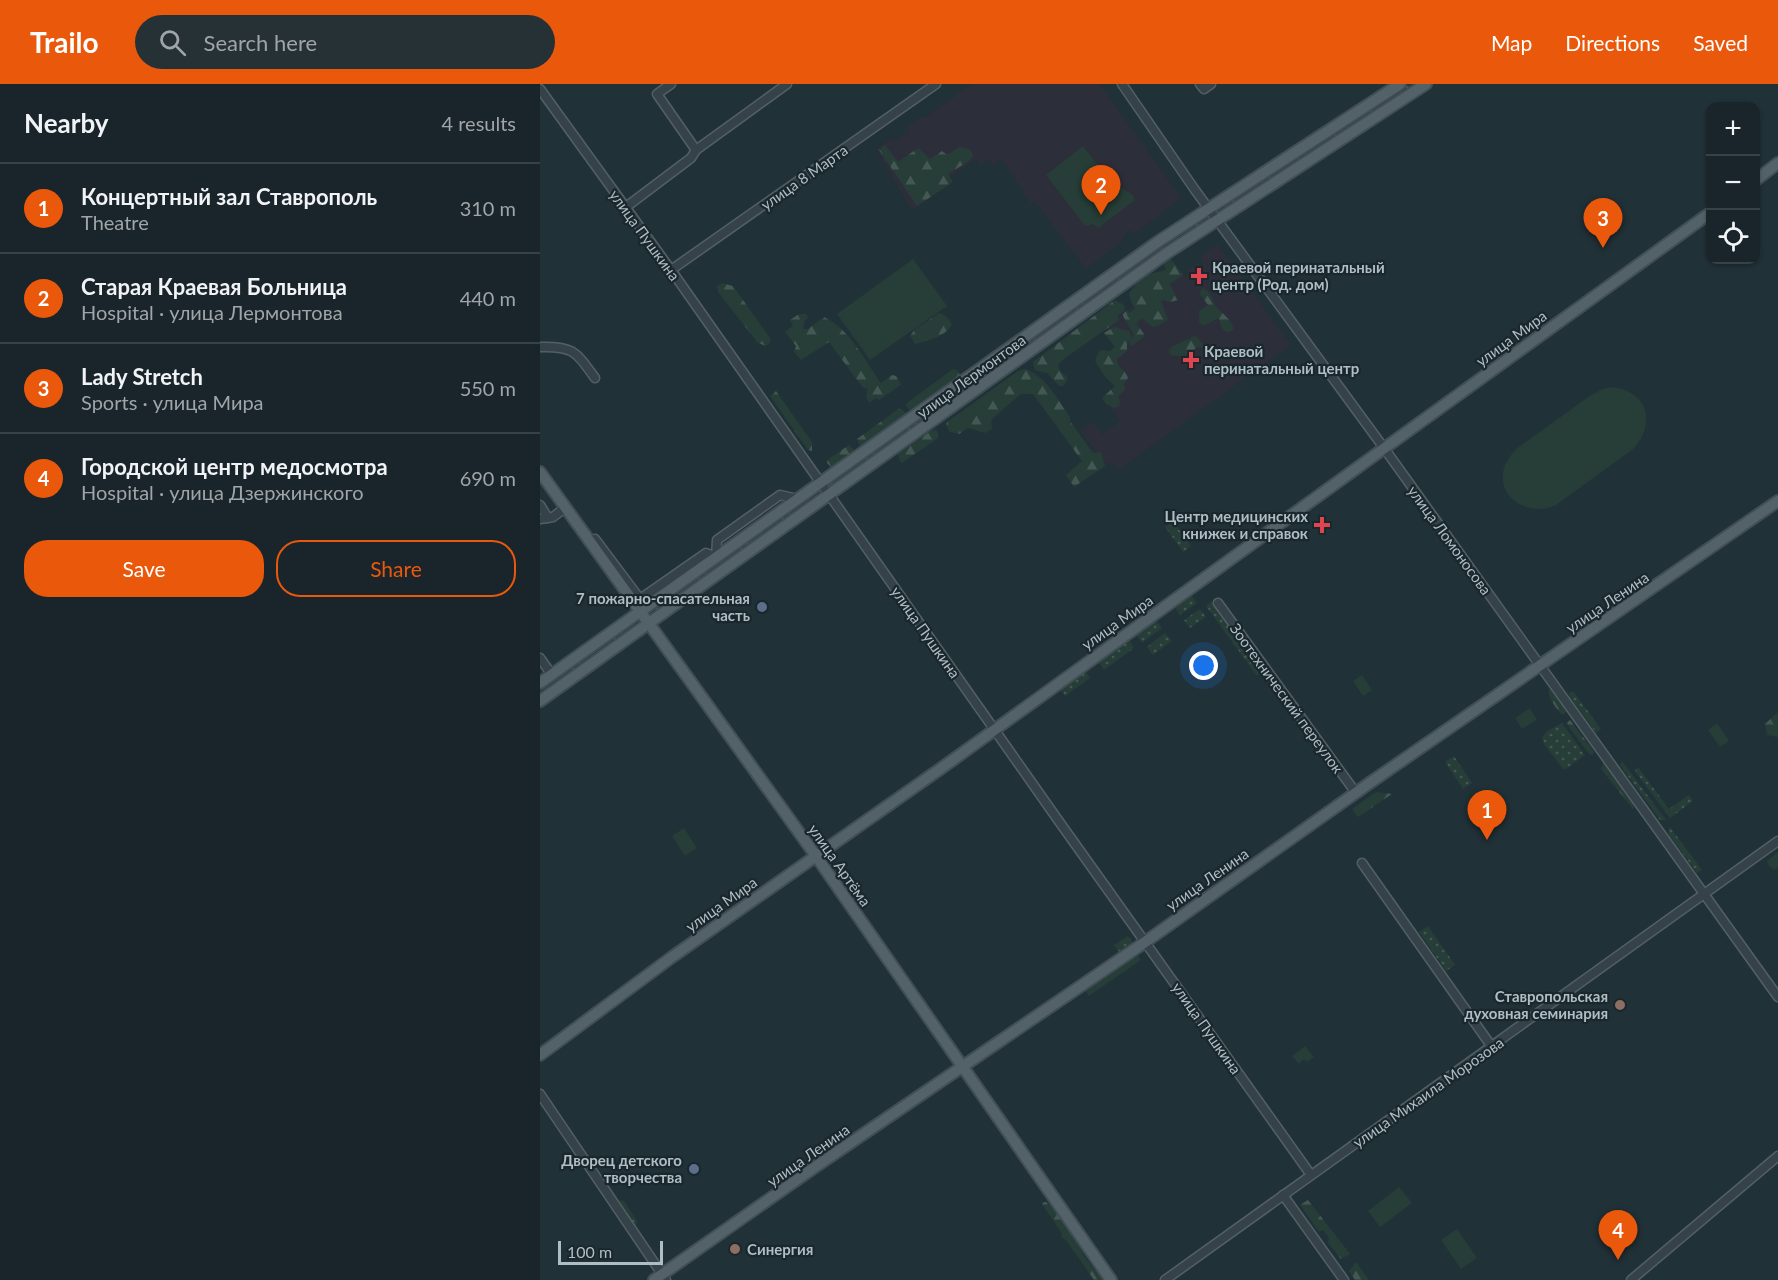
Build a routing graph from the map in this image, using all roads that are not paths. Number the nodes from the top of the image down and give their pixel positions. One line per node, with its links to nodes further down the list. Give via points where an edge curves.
1 (671, 84): 10 (street, via 657,94)
2 (787, 84): 10 (street)
3 (936, 84): 17 (street, улица 8 Марта)
4 (1122, 84): 14 (street, улица Ломоносова)
5 (1200, 84): 6 (street, via 1204,89)
6 (1211, 84)
7 (1400, 84): 14 (main road, улица Лермонтова)
8 (1426, 84): 16 (main road, улица Лермонтова)
9 (540, 89): 13 (street, улица Пушкина)
10 (696, 150): 13 (street, via 691,158)
11 (1778, 163): 12 (main road)
12 (1760, 176)
13 (626, 207): 17 (street, улица Пушкина)
14 (1209, 208): 16 (street, улица Ломоносова); 22 (main road, улица Лермонтова)
15 (1706, 216): 20 (main road, улица Мира)
16 (1217, 220): 20 (street, улица Ломоносова); 23 (main road, улица Лермонтова)
17 (671, 270): 22 (street, улица Пушкина)
18 (540, 347): 19 (street, via 558,346 575,352)
19 (595, 378)
20 (1384, 448): 34 (street, улица Ломоносова); 38 (main road, улица Мира)
21 (540, 472): 26 (main road, улица Артёма)
22 (821, 483): 23 (street, улица Пушкина); 29 (main road, улица Лермонтова)
23 (829, 495): 32 (main road, улица Лермонтова); 38 (street, улица Пушкина)
24 (1778, 501): 34 (main road, улица Ленина)
25 (540, 505): 27 (street)
26 (566, 507): 27 (street, via 553,518); 28 (main road, улица Артёма)
27 (544, 519)
28 (591, 542): 29 (street, via 596,539 640,599 706,553); 31 (main road, улица Артёма)
29 (716, 557): 31 (main road, улица Лермонтова)
30 (1218, 603): 39 (street, Зоотехнический переулок)
31 (640, 612): 32 (main road, улица Артёма); 35 (main road, улица Лермонтова)
32 (649, 624): 37 (main road, улица Лермонтова); 41 (main road, улица Артёма)
33 (540, 658): 35 (street)
34 (1540, 666): 39 (main road, улица Ленина); 43 (street, улица Ломоносова)
35 (552, 675): 36 (main road, улица Лермонтова)
36 (540, 683)
37 (540, 701)
38 (995, 729): 41 (main road, улица Мира); 44 (street, улица Пушкина)
39 (1356, 793): 44 (main road, улица Ленина)
40 (1778, 841): 43 (street, улица Михаила Морозова)
41 (816, 856): 47 (main road, улица Мира); 48 (main road, улица Артёма)
42 (1362, 863): 46 (street)
43 (1703, 894): 45 (street, улица Ломоносова); 46 (street, улица Михаила Морозова)
44 (1144, 942): 48 (main road, улица Ленина); 51 (street, улица Пушкина)
45 (1778, 997)
46 (1492, 1047): 51 (street, улица Михаила Морозова)
47 (540, 1055)
48 (963, 1067): 53 (main road, улица Ленина, via 814,1167); 54 (main road, улица Артёма)
49 (540, 1094): 53 (street)
50 (1778, 1156): 57 (street)
51 (1311, 1175): 52 (street, улица Михаила Морозова)
52 (1283, 1196): 55 (street, улица Михаила Морозова); 56 (street)
53 (661, 1278)
54 (1111, 1280)
55 (1165, 1280)
56 (1344, 1280)
57 (1631, 1280)

